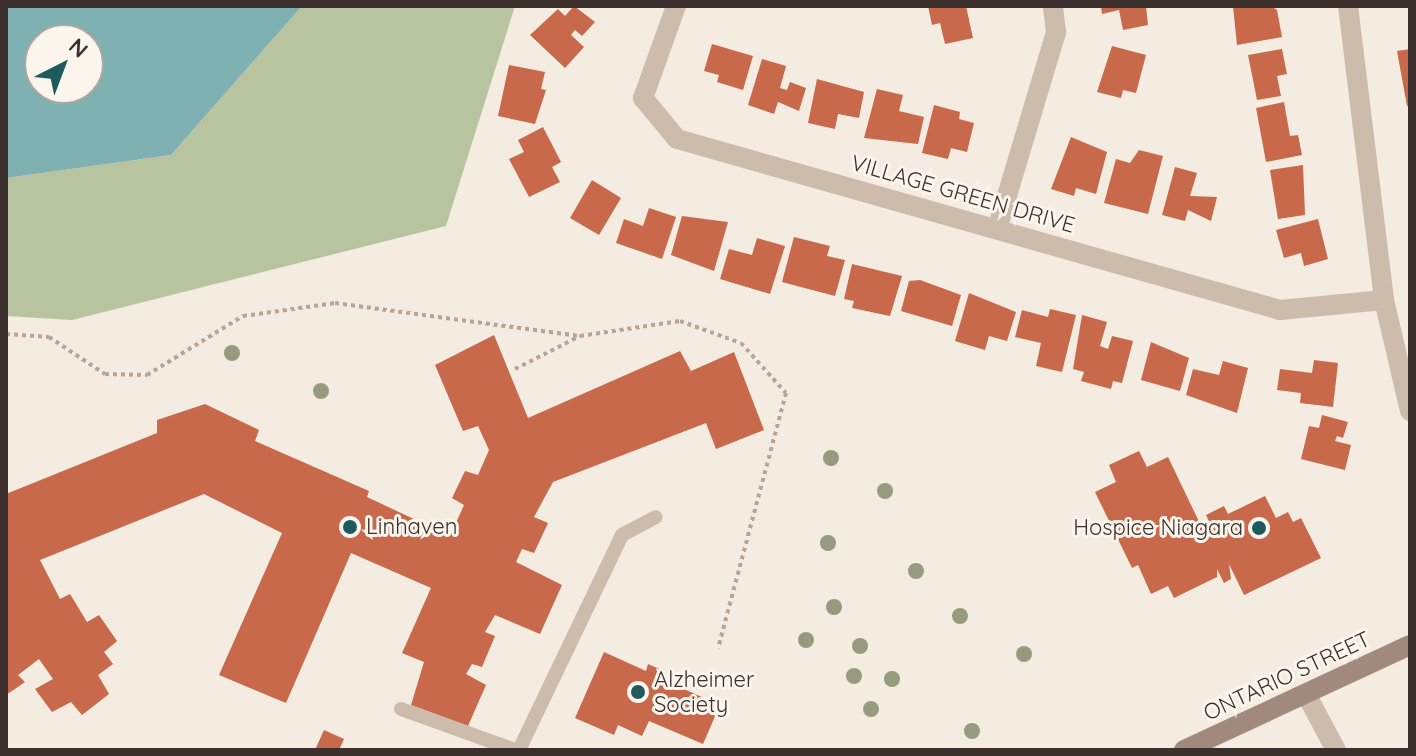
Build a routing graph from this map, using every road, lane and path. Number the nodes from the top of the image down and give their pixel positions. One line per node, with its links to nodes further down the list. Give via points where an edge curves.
1 (676, 6): 4 (street, VILLAGE GREEN DRIVE, via 643,98 677,139)
2 (1053, 6): 4 (street, via 1056,32)
3 (1348, 6): 5 (street)
4 (997, 229): 5 (street, VILLAGE GREEN DRIVE, via 1280,310)
5 (1384, 300): 9 (street)
6 (6, 334): 7 (path, via 49,337 105,374 147,375 243,316 335,303)
7 (580, 336): 8 (path); 12 (path, via 680,321 741,343 786,393)
8 (515, 369)
9 (1410, 411)
10 (656, 517): 15 (lane, via 622,535)
11 (1410, 645): 13 (main road, ONTARIO STREET)
12 (718, 648)
13 (1306, 694): 16 (main road, ONTARIO STREET); 17 (street)
14 (401, 709): 15 (lane)
15 (517, 750)
16 (1184, 750)
17 (1336, 750)

